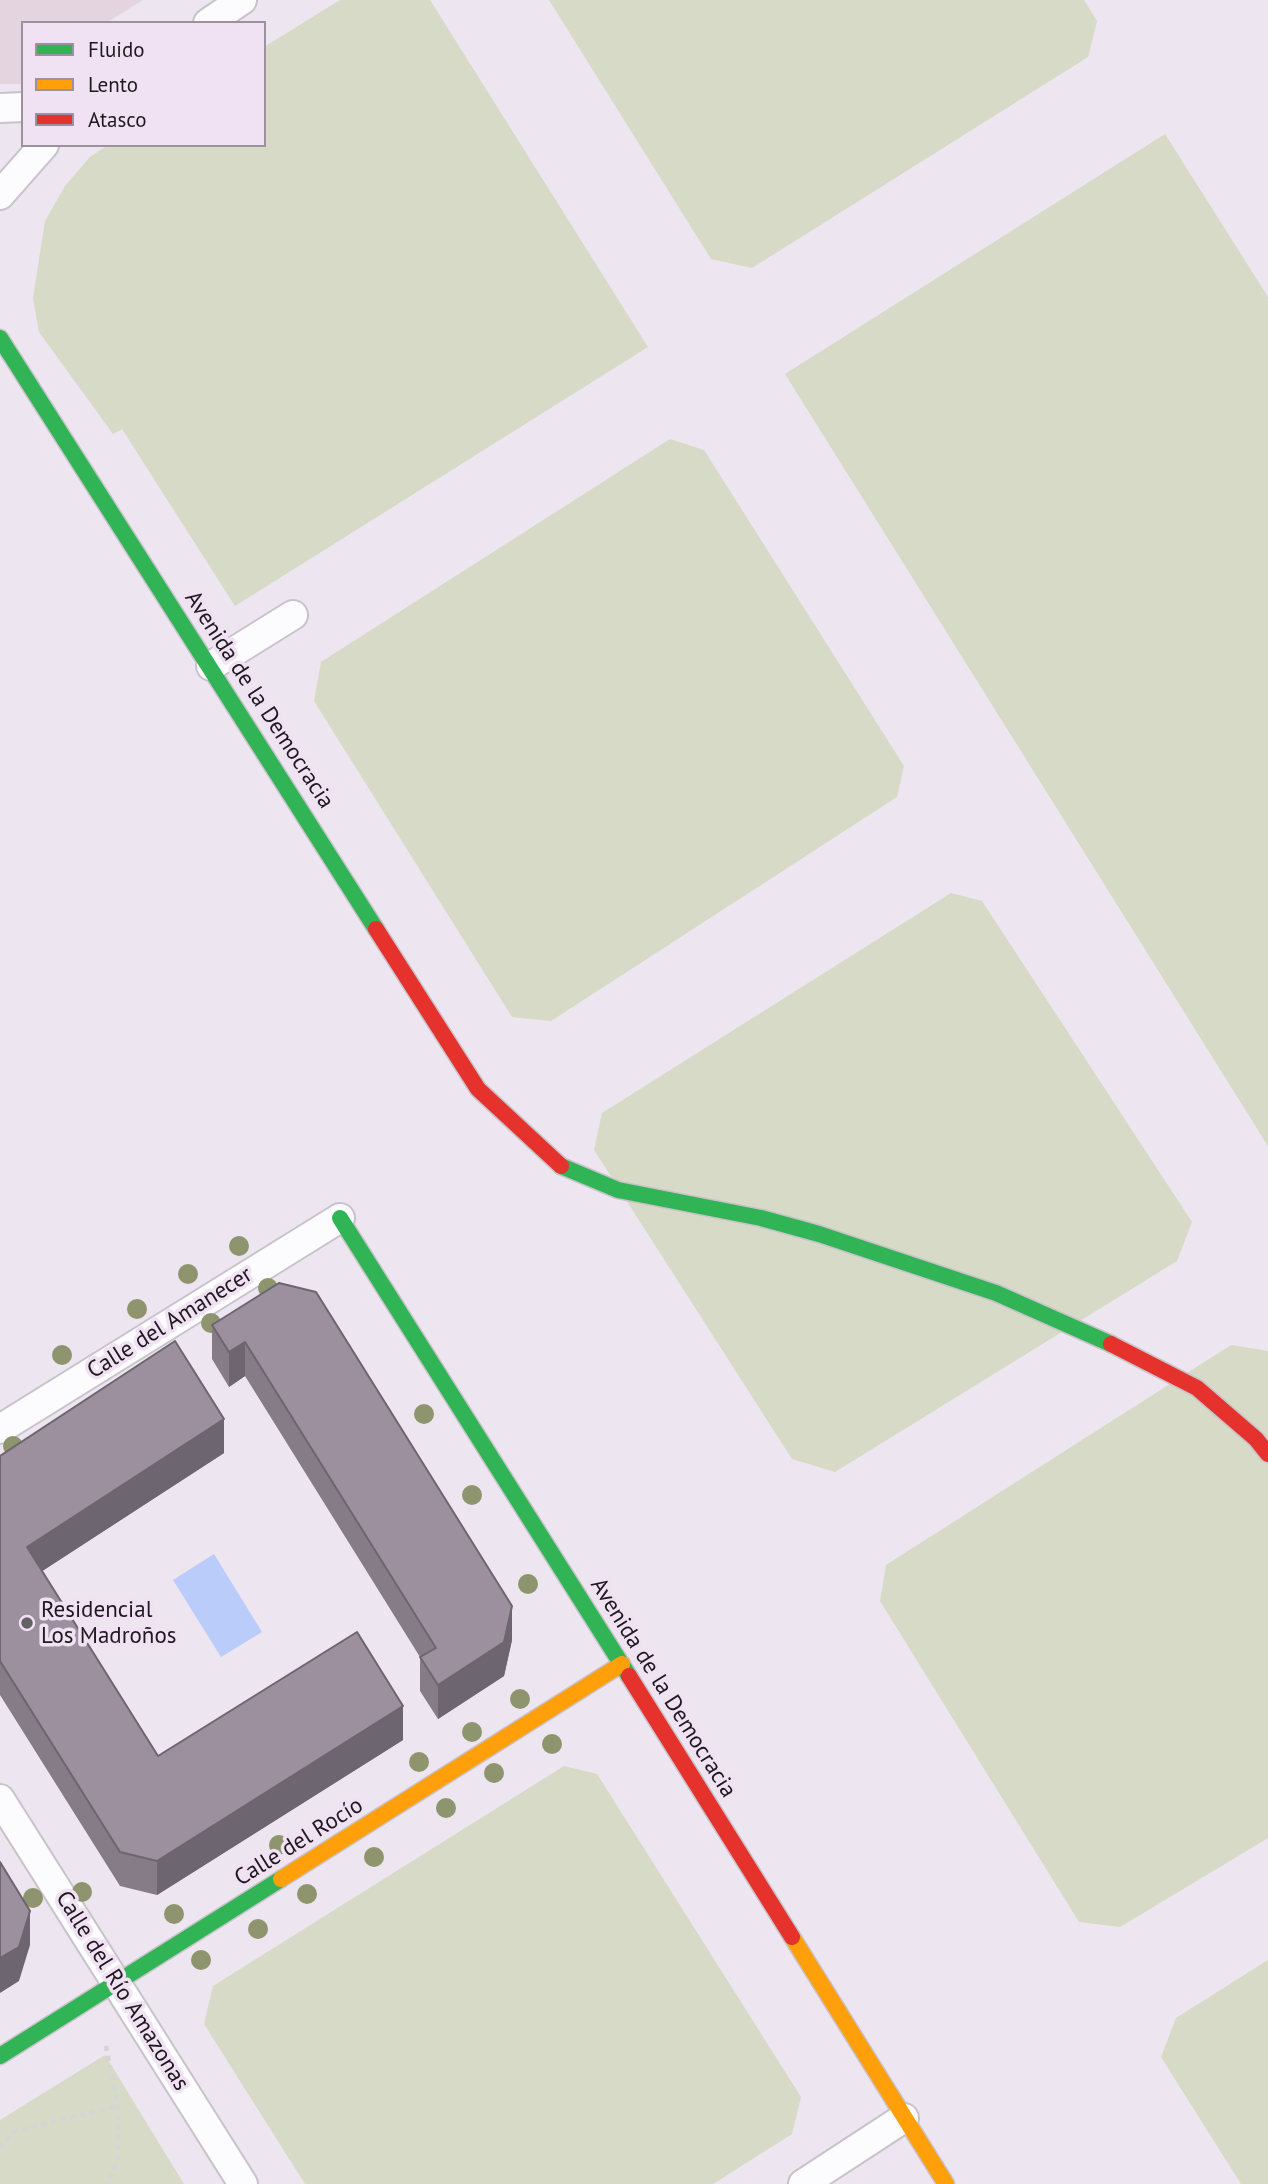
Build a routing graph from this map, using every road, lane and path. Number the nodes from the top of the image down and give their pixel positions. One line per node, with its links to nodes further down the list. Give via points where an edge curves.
1 (242, 0): 2 (street)
2 (211, 21)
3 (21, 107): 4 (street)
4 (0, 108)
5 (42, 147): 6 (street)
6 (0, 194)
7 (0, 338): 9 (street, Avenida de la Democracia)
8 (293, 615): 9 (street)
9 (211, 666): 12 (street, Avenida de la Democracia, via 478,1089 565,1170 618,1190 819,1234 996,1293 1198,1388)
10 (340, 1218): 11 (street, Calle del Amanecer); 13 (street, Avenida de la Democracia)
11 (0, 1429)
12 (1268, 1454)
13 (622, 1664): 15 (street, Calle del Rocío); 19 (street, Avenida de la Democracia)
14 (0, 1798): 15 (street, Calle del Río Amazonas)
15 (117, 1983): 17 (street, Calle del Rocío); 22 (street, Calle del Río Amazonas)
16 (106, 2046): 18 (path)
17 (0, 2056)
18 (118, 2106): 20 (path, via 15,2131); 21 (path, via 118,2158)
19 (904, 2118): 23 (street); 24 (street, Avenida de la Democracia)
20 (0, 2148)
21 (108, 2184)
22 (243, 2184)
23 (803, 2184)
24 (946, 2184)

